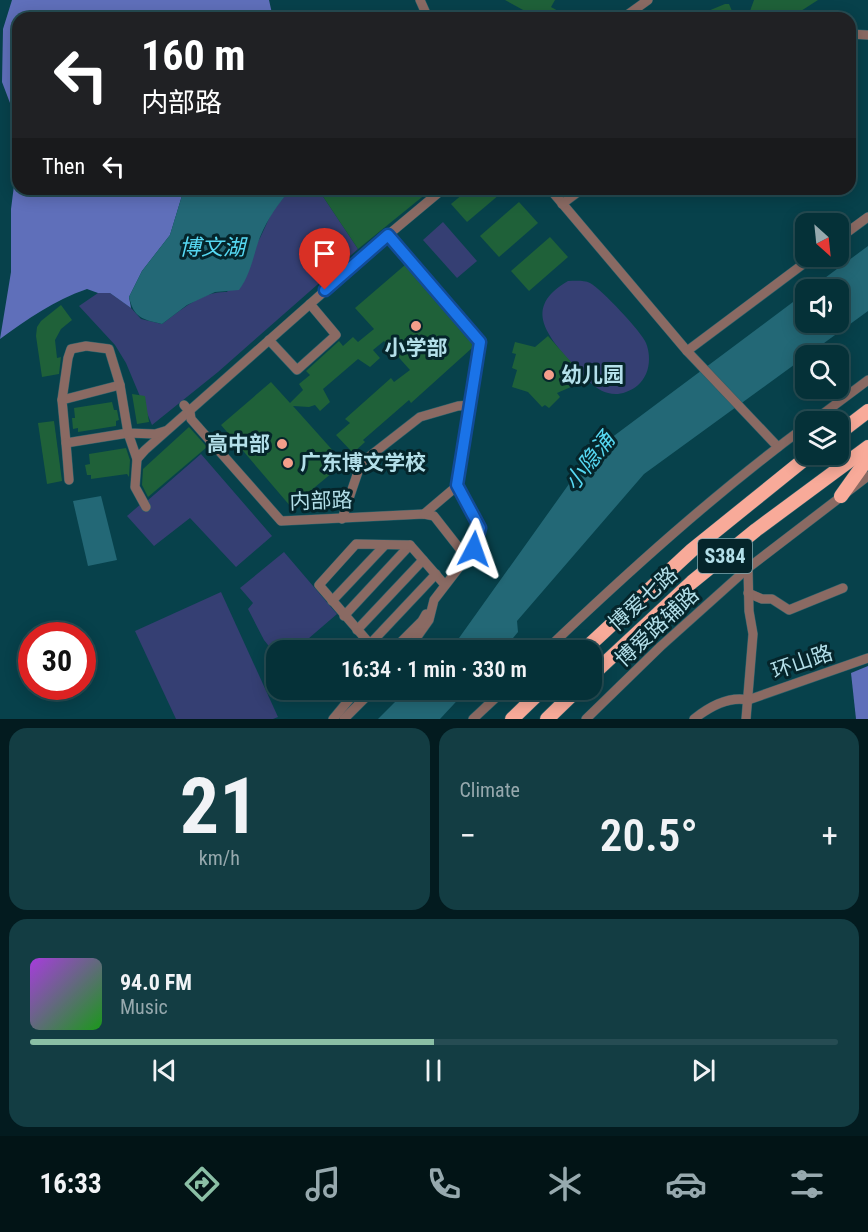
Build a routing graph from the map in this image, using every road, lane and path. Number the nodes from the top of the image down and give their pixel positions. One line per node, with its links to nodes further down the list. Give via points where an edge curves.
1 (648, 0): 2 (street)
2 (631, 12)
3 (436, 195): 9 (street)
4 (555, 195): 6 (street)
5 (574, 195): 6 (street)
6 (562, 204): 13 (street)
7 (868, 217): 8 (street)
8 (849, 231)
9 (388, 235): 11 (street); 17 (street, via 480,342)
10 (800, 267): 13 (street)
11 (310, 304): 12 (street); 12 (street, via 336,335 297,370)
12 (269, 340): 18 (street)
13 (690, 353): 26 (street)
14 (868, 380): 19 (street)
15 (120, 385): 16 (street); 16 (street, via 109,349 71,349); 23 (street)
16 (62, 400): 25 (street)
17 (470, 405): 33 (street); 37 (street, via 420,417 362,463)
18 (187, 408): 22 (street); 37 (street, 内部路, via 191,419 281,522)
19 (827, 411)
20 (868, 411): 21 (highway)
21 (849, 426)
22 (168, 431): 23 (street); 28 (street)
23 (128, 433): 25 (street); 28 (street)
24 (795, 434): 26 (street)
25 (66, 443): 32 (street)
26 (778, 447): 55 (street, via 611,588)
27 (868, 447): 58 (highway, 博爱七路 / S384, via 692,582)
28 (137, 459): 35 (street, via 135,487)
29 (868, 459): 34 (highway)
30 (797, 465): 56 (highway, 博爱七路 / S384, via 692,550)
31 (868, 476): 34 (street, 博爱路辅路)
32 (69, 480)
33 (458, 486): 36 (street); 43 (street, via 480,528 474,549)
34 (841, 496): 41 (street, 博爱路辅路)
35 (146, 507)
36 (424, 514): 37 (street, 内部路); 43 (street, via 434,516 463,553)
37 (342, 519)
38 (385, 544): 39 (street); 48 (street); 48 (street, via 356,544 319,585)
39 (410, 545): 40 (street); 49 (street)
40 (423, 560): 42 (street); 51 (street)
41 (748, 568): 46 (street); 70 (street, 博爱路辅路)
42 (436, 574): 44 (street); 52 (street)
43 (454, 574): 44 (street)
44 (445, 585): 47 (street)
45 (843, 588): 46 (street, via 789,610 772,599)
46 (748, 593): 64 (street, via 753,634)
47 (434, 600): 53 (street, via 422,621); 54 (street, via 429,620)
48 (332, 601): 49 (street)
49 (344, 616): 50 (street)
50 (366, 640)
51 (368, 640)
52 (368, 640)
53 (403, 640)
54 (415, 640)
55 (556, 640)
56 (595, 640)
57 (868, 658): 64 (street, 环山路)
58 (602, 666)
59 (349, 700): 65 (street)
60 (363, 700): 66 (street)
61 (493, 700): 67 (street)
62 (532, 700): 68 (highway)
63 (567, 700): 69 (highway)
64 (748, 700): 71 (street, 环山路, via 723,702); 72 (street)
65 (333, 719)
66 (344, 719)
67 (473, 719)
68 (512, 719)
69 (547, 719)
70 (586, 719)
71 (694, 719)
72 (746, 719)

